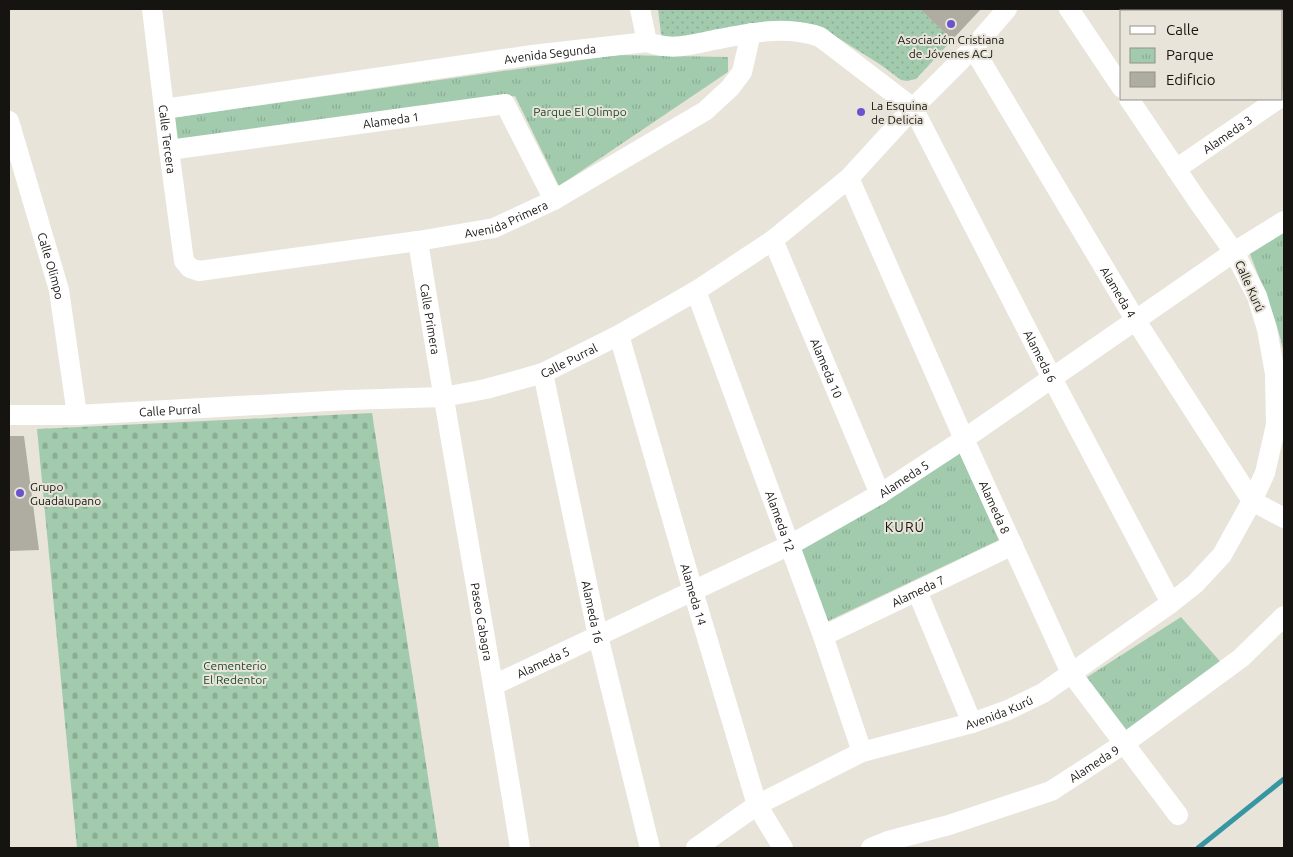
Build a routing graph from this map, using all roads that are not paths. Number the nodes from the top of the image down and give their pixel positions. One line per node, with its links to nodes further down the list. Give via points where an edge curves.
1 (152, 9): 12 (street, Calle Tercera)
2 (640, 9): 6 (street)
3 (1069, 9): 8 (street, Calle Kurú)
4 (998, 12): 7 (street, Calle Purral)
5 (751, 32): 6 (street, Avenida Segunda, via 678,47 661,47); 11 (street, Avenida Segunda, via 804,32 820,37); 17 (street, Avenida Primera, via 742,72 705,111)
6 (647, 42): 12 (street, Avenida Segunda, via 532,55)
7 (973, 48): 11 (street, Calle Purral); 24 (street, Alameda 4)
8 (1120, 85)
9 (1130, 100): 15 (street, Calle Kurú)
10 (1277, 100): 15 (street, Alameda 3)
11 (913, 108): 16 (street, Calle Purral); 28 (street, Alameda 6)
12 (164, 109): 14 (street, Calle Tercera)
13 (9, 121): 31 (street, Calle Olimpo, via 59,290)
14 (169, 150): 17 (street, Alameda 1, via 505,104); 22 (street, Calle Tercera, via 184,261)
15 (1176, 169): 21 (street, Calle Kurú)
16 (849, 178): 19 (street, Calle Purral); 33 (street, Alameda 8)
17 (554, 200): 20 (street, Avenida Primera, via 494,228)
18 (1284, 221): 21 (street, Alameda 5)
19 (774, 240): 23 (street, Calle Purral); 34 (street, Alameda 10)
20 (418, 241): 22 (street, Avenida Primera, via 199,271); 29 (street, Calle Primera)
21 (1234, 252): 24 (street, Alameda 5); 32 (street, Calle Kurú, via 1257,296 1267,329 1275,374)
22 (190, 268)
23 (696, 291): 25 (street, Calle Purral); 37 (street, Alameda 12)
24 (1136, 320): 28 (street, Alameda 5); 35 (street, Alameda 4)
25 (619, 335): 26 (street, Calle Purral); 39 (street, Alameda 14)
26 (543, 373): 29 (street, Calle Purral); 43 (street, Alameda 16)
27 (1284, 374): 32 (street)
28 (1052, 378): 33 (street, Alameda 5); 41 (street, Alameda 6)
29 (443, 397): 31 (street, Calle Purral); 46 (street, Paseo Cabagra)
30 (9, 415): 31 (street, Calle Purral)
31 (77, 415)
32 (1276, 425): 35 (street, Calle Kurú, via 1265,473)
33 (964, 439): 34 (street, Alameda 5); 38 (street, Alameda 8)
34 (880, 494): 37 (street, Alameda 5)
35 (1252, 501): 36 (street, Alameda 4); 41 (street, Avenida Kurú, via 1222,554 1195,584)
36 (1284, 518)
37 (790, 545): 39 (street, Alameda 5); 44 (street, Alameda 12)
38 (1013, 545): 40 (street, Alameda 7); 45 (street, Alameda 8)
39 (693, 591): 43 (street, Alameda 5); 50 (street, Alameda 14)
40 (917, 591): 44 (street, Alameda 7); 47 (street)
41 (1171, 603): 45 (street, Avenida Kurú)
42 (1284, 616): 48 (street, Alameda 9, via 1241,658)
43 (598, 636): 46 (street, Alameda 5); 53 (street, Alameda 16)
44 (823, 636): 49 (street, Alameda 12)
45 (1072, 673): 47 (street, Avenida Kurú, via 1043,693); 48 (street, Alameda 8)
46 (494, 685): 52 (street, Paseo Cabagra)
47 (972, 723): 49 (street, Avenida Kurú)
48 (1126, 743): 51 (street, Alameda 8); 56 (street, Alameda 9, via 1051,791)
49 (862, 752): 50 (street, Avenida Kurú)
50 (757, 805): 54 (street, Avenida Kurú); 55 (street, Alameda 14)
51 (1178, 815)
52 (520, 848)
53 (650, 848)
54 (696, 848)
55 (783, 848)
56 (871, 848)

